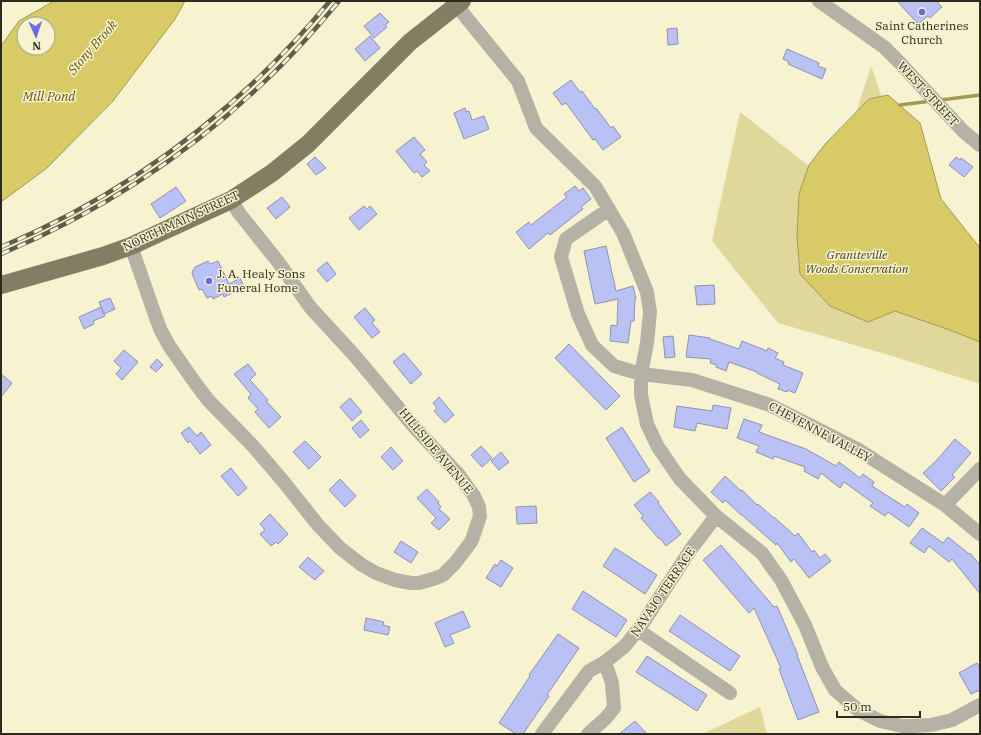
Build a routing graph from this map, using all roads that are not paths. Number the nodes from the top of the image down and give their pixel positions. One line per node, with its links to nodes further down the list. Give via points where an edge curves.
1 (818, 1): 3 (street, WEST STREET, via 884,47 963,131)
2 (459, 3): 4 (main road, NORTH MAIN STREET, via 410,42 308,144); 5 (street, via 518,81 536,128 595,186)
3 (980, 145)
4 (231, 200): 6 (main road, NORTH MAIN STREET); 6 (street, HILLSIDE AVENUE, via 310,307 459,475 474,496 480,516 471,542 455,563 436,578 411,583 376,573 340,548 318,525 253,446 208,400 170,347 156,318)
5 (609, 209): 8 (street, via 623,232 647,292 650,312); 8 (street, CHEYENNE VALLEY, via 566,239 561,257 578,314 592,345 614,366)
6 (131, 246): 7 (main road, NORTH MAIN STREET)
7 (1, 285)
8 (641, 374): 10 (street, CHEYENNE VALLEY, via 692,380 770,405 857,449); 11 (street, via 641,394 647,424 658,447 680,479)
9 (980, 469): 10 (street)
10 (945, 505): 12 (street, CHEYENNE VALLEY)
11 (716, 516): 13 (street, NAVAJO TERRACE); 16 (street, via 762,553 781,580 805,625 822,667 835,690 858,710 880,721 913,726 952,720)
12 (980, 534)
13 (638, 630): 14 (street, NAVAJO TERRACE, via 625,646); 15 (street)
14 (605, 662): 17 (street, NAVAJO TERRACE, via 589,671); 18 (street, via 612,683 614,708)
15 (730, 693)
16 (980, 705)
17 (542, 734)
18 (588, 734)

